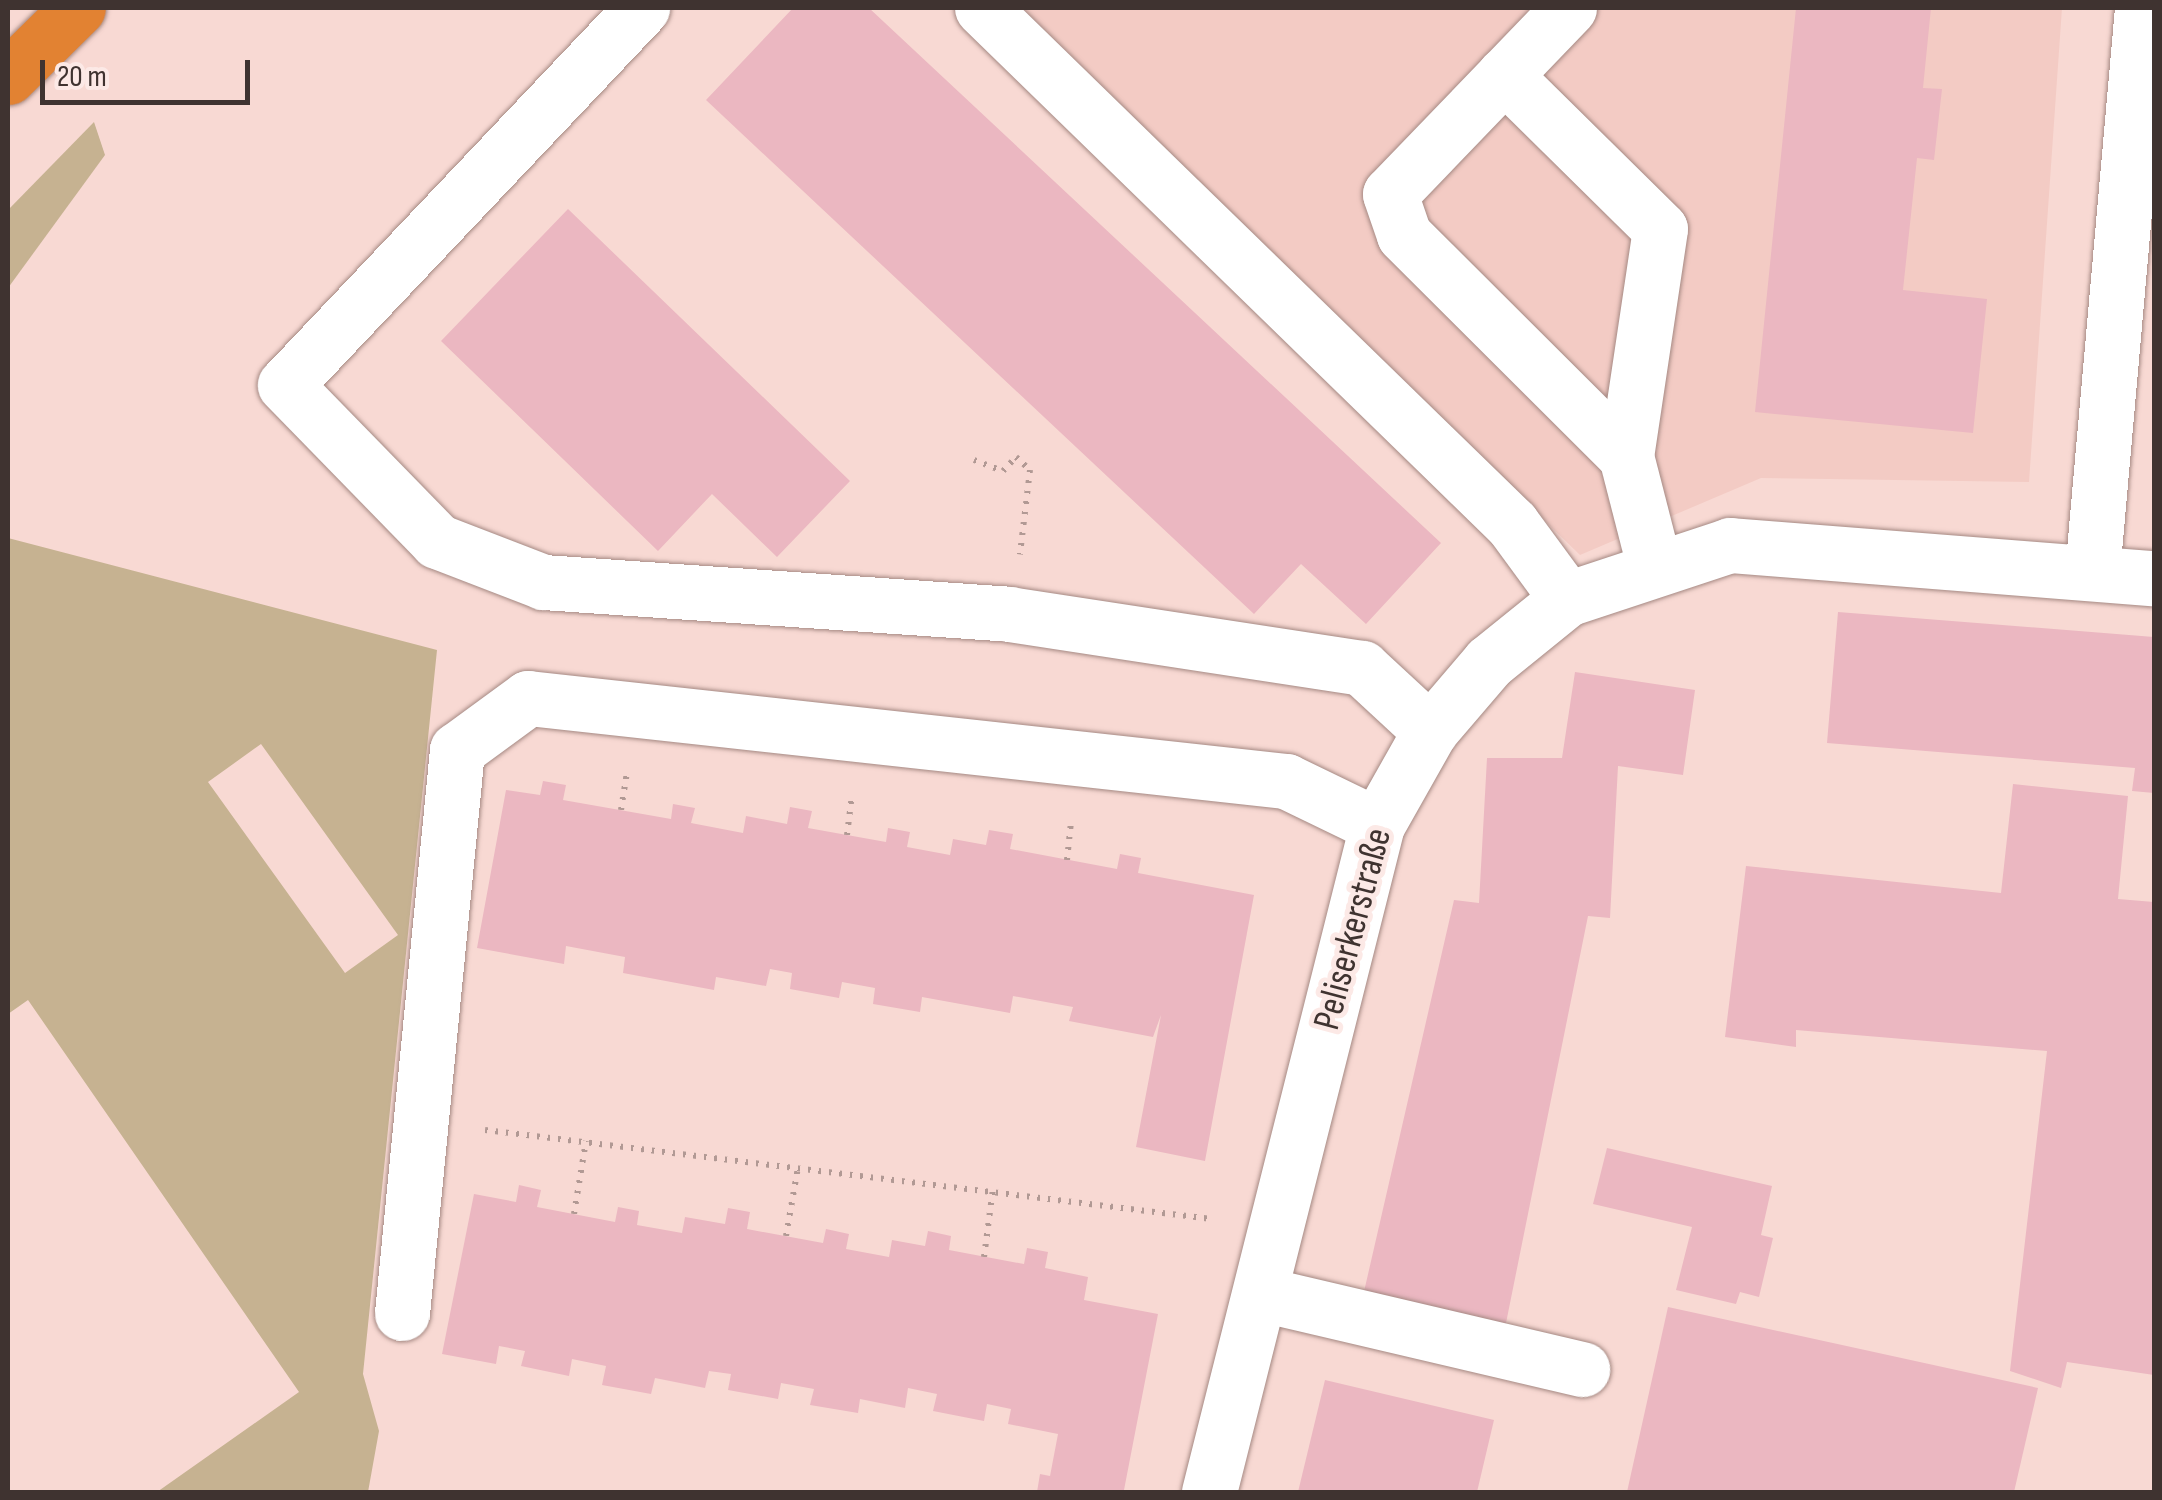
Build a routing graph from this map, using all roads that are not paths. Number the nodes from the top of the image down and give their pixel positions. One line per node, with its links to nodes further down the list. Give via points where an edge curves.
1 (78, 8): 7 (highway)
2 (642, 8): 13 (street, via 285,385 437,540 543,582 1009,614 1362,668)
3 (982, 8): 12 (street, via 1512,524)
4 (1569, 8): 6 (street)
5 (2142, 8): 10 (street)
6 (1504, 75): 8 (street, via 1660,230); 8 (street, via 1390,194 1404,235)
7 (8, 76)
8 (1626, 456): 9 (street)
9 (1654, 565): 10 (street, Peliserkerstraße, via 1730,545); 12 (street, Peliserkerstraße)
10 (2092, 572): 11 (street, Peliserkerstraße)
11 (2154, 578)
12 (1567, 600): 13 (street, Peliserkerstraße, via 1489,662)
13 (1430, 732): 14 (street, Peliserkerstraße)
14 (1377, 825): 15 (street, Peliserkerstraße); 16 (street, via 1286,781 528,698 457,750)
15 (1262, 1294): 17 (street); 18 (street, Peliserkerstraße)
16 (402, 1313)
17 (1582, 1370)
18 (1208, 1492)

